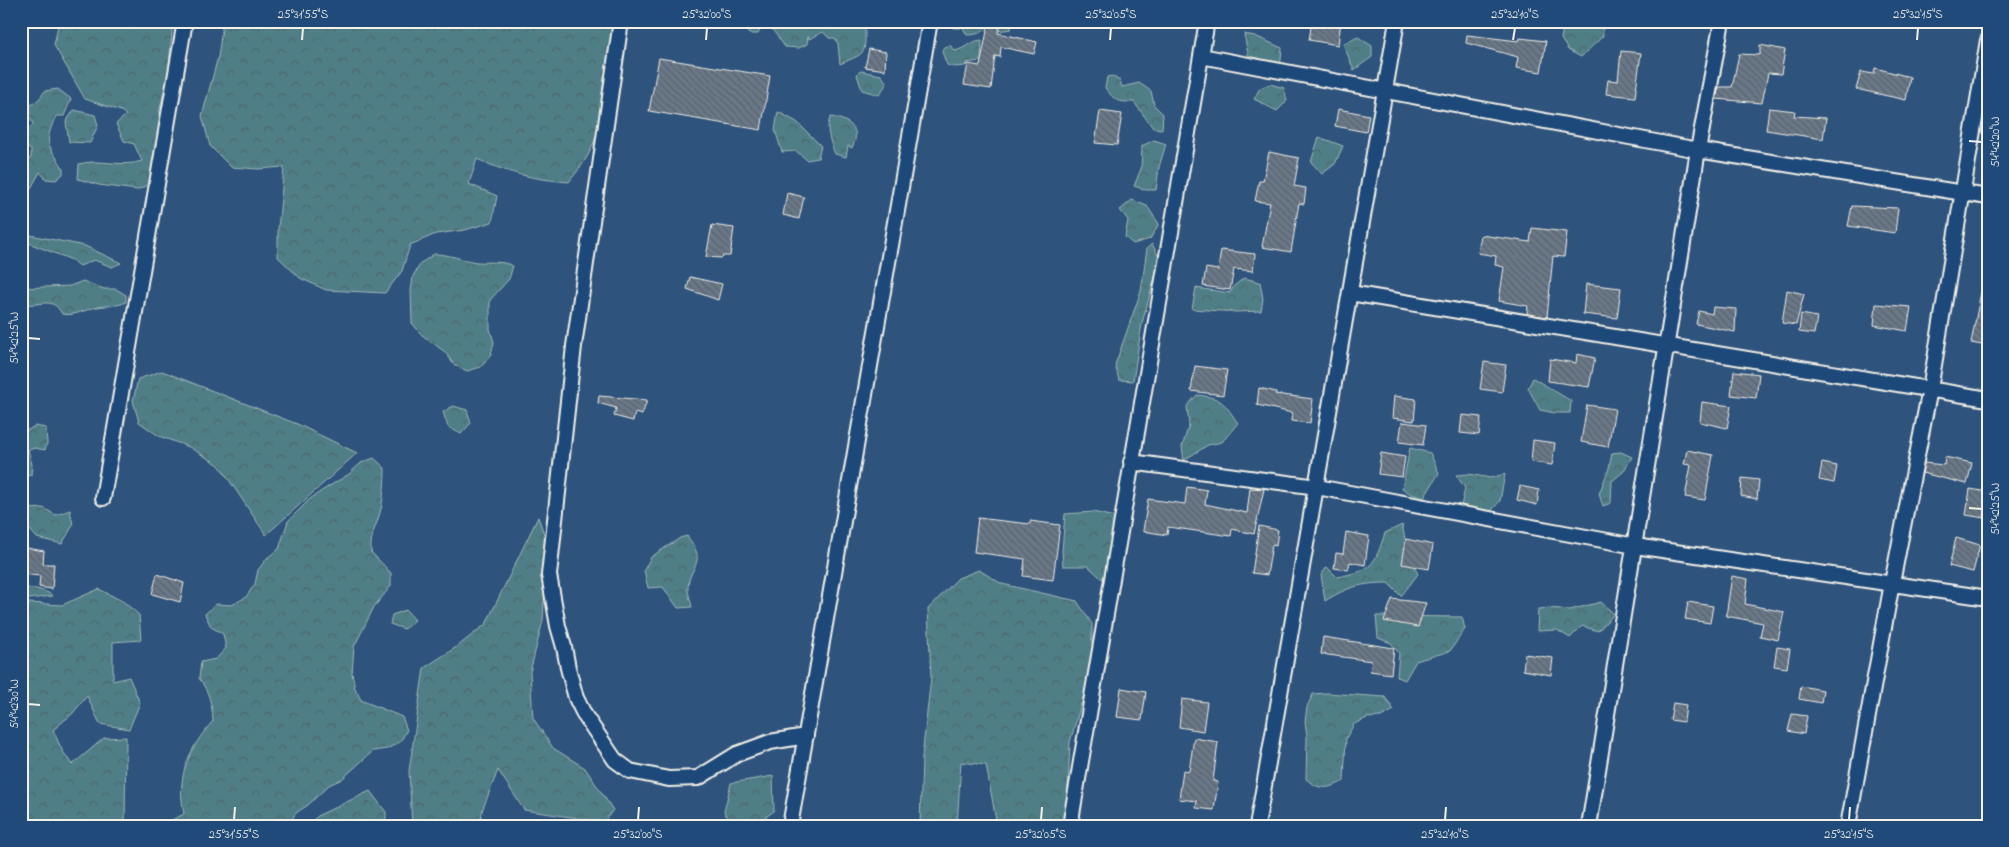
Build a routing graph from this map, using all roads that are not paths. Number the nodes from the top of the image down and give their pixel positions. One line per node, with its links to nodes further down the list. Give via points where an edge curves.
1 (185, 21): 19 (street)
2 (621, 21): 23 (street, via 574,346 549,575 568,668 585,716 615,760 630,771 669,779 698,778 737,754 770,742)
3 (930, 21): 23 (street)
4 (1207, 21): 8 (street)
5 (1397, 21): 9 (street)
6 (1722, 21): 10 (street)
7 (1988, 40): 11 (street)
8 (1201, 56): 9 (street); 17 (street)
9 (1385, 90): 10 (street); 13 (street)
10 (1698, 150): 11 (street); 14 (street)
11 (1962, 192): 12 (street); 15 (street)
12 (1988, 198)
13 (1350, 293): 14 (street); 18 (street)
14 (1665, 347): 15 (street); 20 (street)
15 (1930, 389): 16 (street); 21 (street)
16 (1988, 399)
17 (1131, 462): 18 (street); 25 (street)
18 (1317, 487): 20 (street); 26 (street)
19 (103, 498)
20 (1635, 546): 21 (street); 27 (street)
21 (1892, 583): 22 (street); 28 (street)
22 (1988, 598)
23 (806, 736): 24 (street)
24 (790, 826)
25 (1070, 826)
26 (1257, 826)
27 (1589, 826)
28 (1848, 826)

